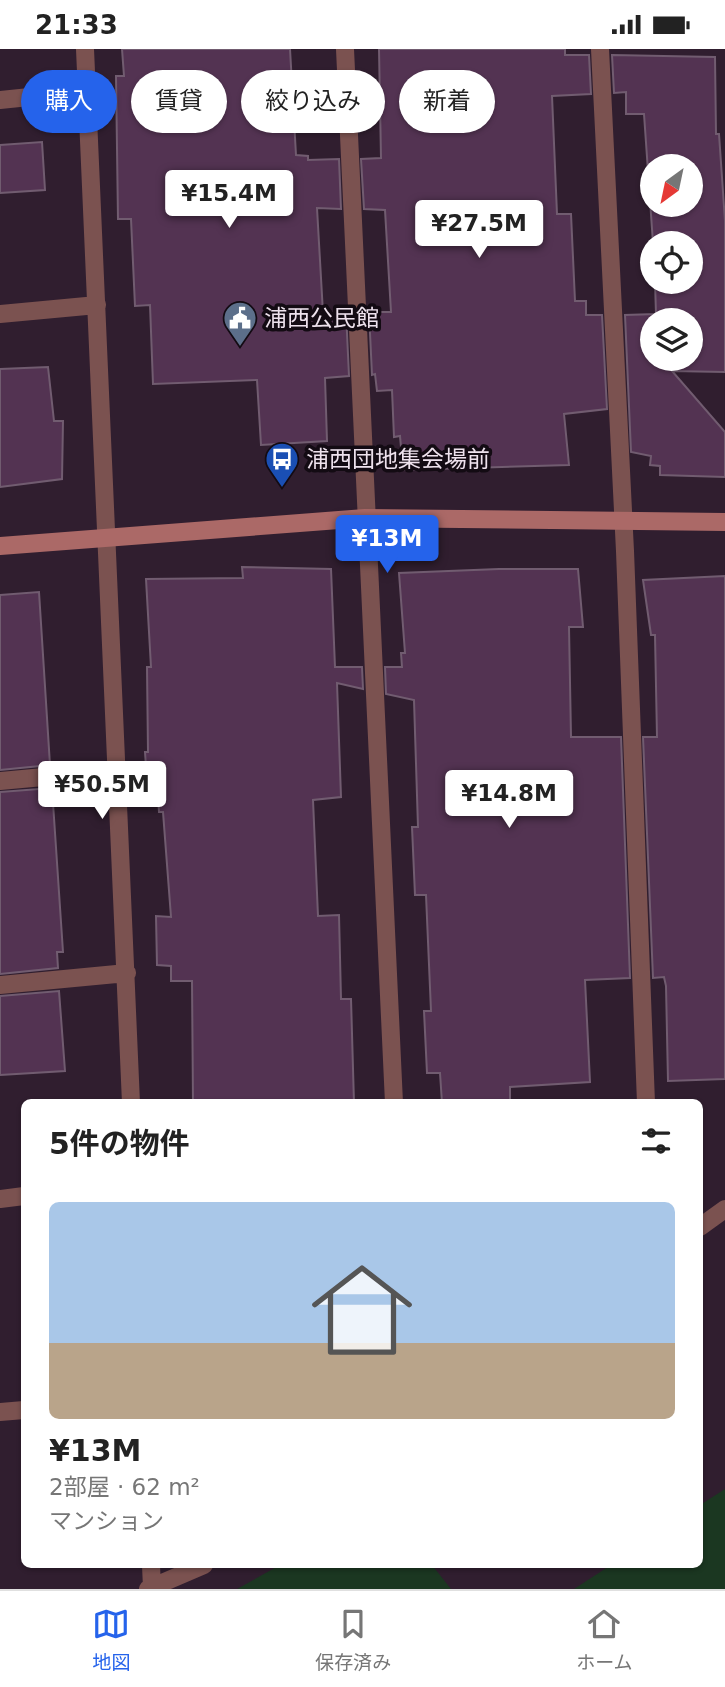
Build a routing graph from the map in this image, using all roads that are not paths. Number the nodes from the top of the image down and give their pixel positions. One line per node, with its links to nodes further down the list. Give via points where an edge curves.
1 (85, 49): 4 (street)
2 (345, 49): 10 (street)
3 (600, 49): 11 (street)
4 (86, 70)
5 (21, 98): 6 (street)
6 (0, 100)
7 (89, 133): 8 (street)
8 (97, 305): 9 (street); 13 (street)
9 (0, 314)
10 (365, 518): 11 (street); 13 (street); 20 (street)
11 (623, 521): 12 (street); 21 (street)
12 (725, 522)
13 (106, 536): 14 (street); 15 (street)
14 (0, 546)
15 (119, 770): 16 (street); 17 (street)
16 (0, 781)
17 (127, 973): 18 (street); 19 (street)
18 (0, 985)
19 (131, 1099)
20 (394, 1099)
21 (646, 1099)
22 (21, 1196): 23 (street)
23 (0, 1199)
24 (725, 1209): 25 (street)
25 (703, 1225)
26 (21, 1410): 27 (street)
27 (0, 1412)
28 (151, 1568): 30 (street)
29 (197, 1568): 30 (street)
30 (150, 1588)

